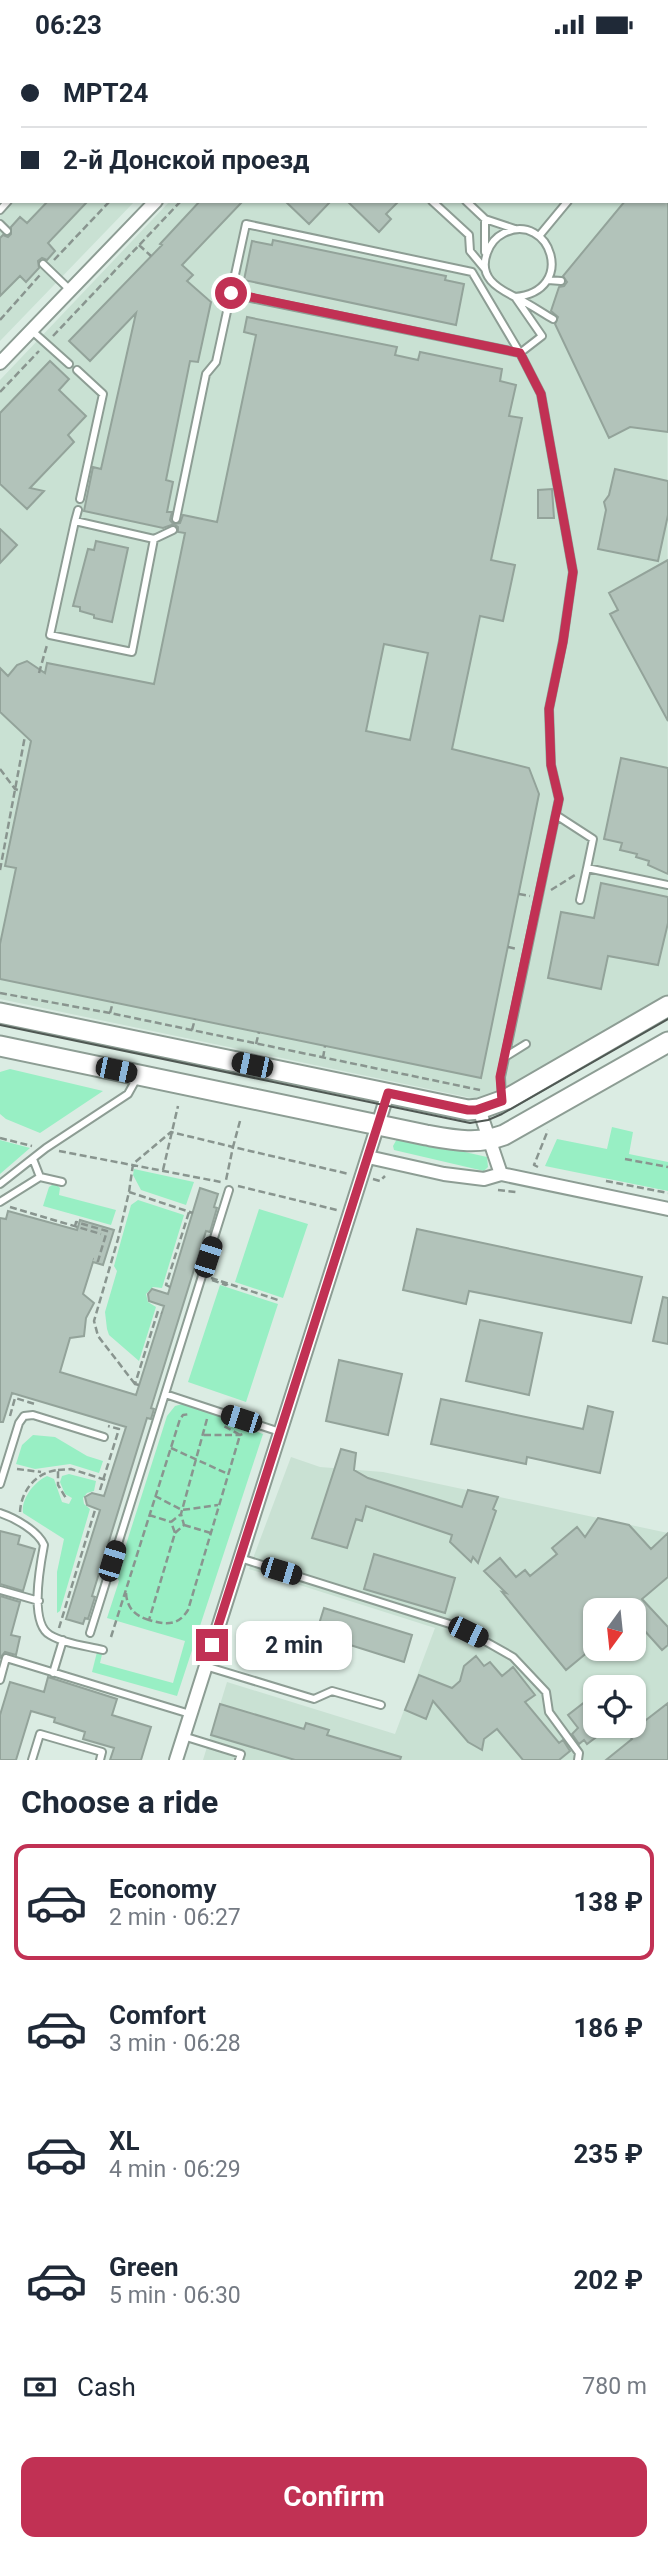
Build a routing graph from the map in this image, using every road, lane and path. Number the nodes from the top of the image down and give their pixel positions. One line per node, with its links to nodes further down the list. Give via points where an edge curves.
1 (154, 203): 18 (street)
2 (179, 203): 11 (path)
3 (434, 203): 15 (lane, via 468,235 470,251)
4 (468, 203): 6 (lane)
5 (566, 203): 10 (lane)
6 (485, 219): 8 (lane); 13 (lane)
7 (0, 225): 9 (lane)
8 (515, 229): 10 (lane); 13 (lane, via 491,243)
9 (7, 231)
10 (539, 236): 16 (lane, via 550,249 553,265)
11 (139, 245): 12 (path); 23 (path)
12 (151, 256)
13 (486, 256): 15 (lane)
14 (43, 264): 18 (lane)
15 (485, 270): 20 (lane, via 496,288)
16 (548, 280): 17 (lane); 20 (lane, via 529,296)
17 (561, 281)
18 (70, 290): 22 (street)
19 (231, 293): 24 (lane); 24 (lane, via 246,224 472,272); 31 (lane, via 216,362 206,374)
20 (515, 297): 21 (lane); 24 (lane, via 542,335)
21 (553, 319)
22 (31, 330): 23 (lane); 25 (street)
23 (46, 343): 26 (lane); 28 (path)
24 (520, 353): 41 (lane, via 541,394 573,572 549,709 551,765 559,799)
25 (0, 363)
26 (69, 364)
27 (77, 370): 29 (lane, via 103,394)
28 (0, 391)
29 (80, 499)
30 (78, 510): 32 (lane)
31 (176, 519)
32 (75, 521): 34 (lane); 35 (lane)
33 (173, 530): 34 (lane)
34 (154, 539): 35 (lane, via 132,652)
35 (50, 635): 36 (path)
36 (39, 673)
37 (26, 736): 39 (path)
38 (0, 769): 39 (path)
39 (15, 789): 40 (path); 43 (path)
40 (21, 791)
41 (556, 815): 42 (lane, via 593,839); 63 (lane)
42 (587, 868): 44 (lane); 47 (lane)
43 (0, 870)
44 (668, 885)
45 (519, 894): 46 (path)
46 (530, 896)
47 (580, 900)
48 (508, 947): 49 (path)
49 (518, 950)
50 (0, 993): 54 (path)
51 (113, 1002): 54 (path)
52 (668, 1006): 67 (main road)
53 (0, 1013): 66 (main road)
54 (110, 1013): 56 (path)
55 (195, 1019): 56 (path)
56 (192, 1030): 59 (path)
57 (259, 1032): 59 (path)
58 (668, 1042): 75 (main road)
59 (257, 1044): 64 (path)
60 (526, 1044): 63 (lane)
61 (0, 1046): 65 (main road)
62 (325, 1046): 64 (path)
63 (505, 1057): 67 (lane)
64 (323, 1058): 67 (path)
65 (139, 1075): 71 (main road); 77 (lane, via 128,1094)
66 (388, 1093): 69 (main road); 71 (street)
67 (495, 1094): 69 (main road)
68 (178, 1106): 73 (path)
69 (479, 1109): 75 (street)
70 (240, 1121): 76 (path)
71 (379, 1125): 75 (main road, via 466,1142); 78 (street)
72 (549, 1126): 82 (path, via 534,1165)
73 (171, 1132): 76 (path); 81 (path); 84 (path)
74 (0, 1138): 77 (path)
75 (490, 1141): 86 (street)
76 (233, 1147): 88 (path); 92 (path)
77 (46, 1148): 79 (lane); 81 (path)
78 (368, 1157): 86 (street, via 484,1179); 88 (street)
79 (33, 1159): 87 (lane); 91 (lane)
80 (625, 1159): 83 (path)
81 (133, 1164): 84 (path); 94 (path)
82 (539, 1167)
83 (668, 1167)
84 (163, 1170): 92 (path)
85 (386, 1174): 88 (path, via 380,1181)
86 (500, 1174): 98 (street)
87 (40, 1177): 90 (lane); 97 (lane)
88 (362, 1177): 114 (street)
89 (603, 1180): 96 (path)
90 (62, 1182)
91 (0, 1184)
92 (227, 1187): 99 (path); 105 (lane)
93 (493, 1190): 95 (path)
94 (129, 1192): 103 (path); 108 (path, via 191,1212 166,1286)
95 (520, 1193)
96 (668, 1193)
97 (0, 1203): 100 (path)
98 (668, 1209)
99 (337, 1210)
100 (75, 1227): 101 (path); 104 (path, via 76,1222 107,1231 98,1261)
101 (101, 1234)
102 (112, 1237): 103 (path)
103 (118, 1239): 110 (path, via 94,1321 98,1336 137,1385 158,1311)
104 (93, 1259)
105 (202, 1275): 107 (path); 111 (lane)
106 (212, 1281): 107 (path)
107 (228, 1284): 109 (path)
108 (170, 1287)
109 (278, 1300)
110 (162, 1313)
111 (165, 1394): 114 (lane); 142 (lane)
112 (218, 1423): 113 (path)
113 (238, 1432): 115 (path); 122 (path)
114 (280, 1432): 137 (street)
115 (204, 1436): 117 (path, via 208,1420 187,1414 180,1419); 118 (path)
116 (104, 1437): 124 (lane, via 24,1416)
117 (170, 1448): 118 (path); 125 (path)
118 (197, 1460): 122 (path); 129 (path)
119 (15, 1468): 121 (path)
120 (58, 1470): 121 (path); 123 (path, via 71,1469); 126 (path, via 58,1485)
121 (44, 1472): 133 (path, via 23,1495)
122 (228, 1474): 127 (path)
123 (109, 1481)
124 (0, 1484)
125 (155, 1496): 129 (path); 131 (path)
126 (67, 1500)
127 (219, 1505): 129 (path); 136 (path)
128 (95, 1510): 144 (path)
129 (181, 1512): 132 (path); 134 (path)
130 (0, 1513): 133 (lane)
131 (149, 1515): 132 (path); 139 (path)
132 (171, 1522): 135 (path)
133 (20, 1524): 140 (lane, via 44,1545 37,1584)
134 (184, 1525): 135 (path); 136 (path)
135 (175, 1533): 141 (path)
136 (211, 1533): 141 (path, via 185,1615 174,1623)
137 (240, 1559): 147 (street); 157 (lane, via 453,1625 513,1657 546,1692 550,1712 579,1753)
138 (0, 1590): 140 (lane)
139 (126, 1591): 141 (path, via 131,1610); 143 (path)
140 (39, 1601): 144 (lane, via 43,1630)
141 (149, 1620)
142 (90, 1633)
143 (111, 1637)
144 (60, 1639): 145 (lane); 148 (lane)
145 (103, 1650)
146 (3, 1657): 148 (lane); 149 (lane)
147 (205, 1666): 150 (lane, via 314,1699 332,1691); 151 (street)
148 (53, 1673): 151 (lane)
149 (0, 1680)
150 (381, 1705)
151 (190, 1714): 152 (street)
152 (183, 1736): 155 (street); 156 (lane, via 241,1754)
153 (32, 1760): 154 (lane, via 40,1734 102,1752)
154 (100, 1760)
155 (176, 1760)
156 (239, 1760)
157 (578, 1760)

